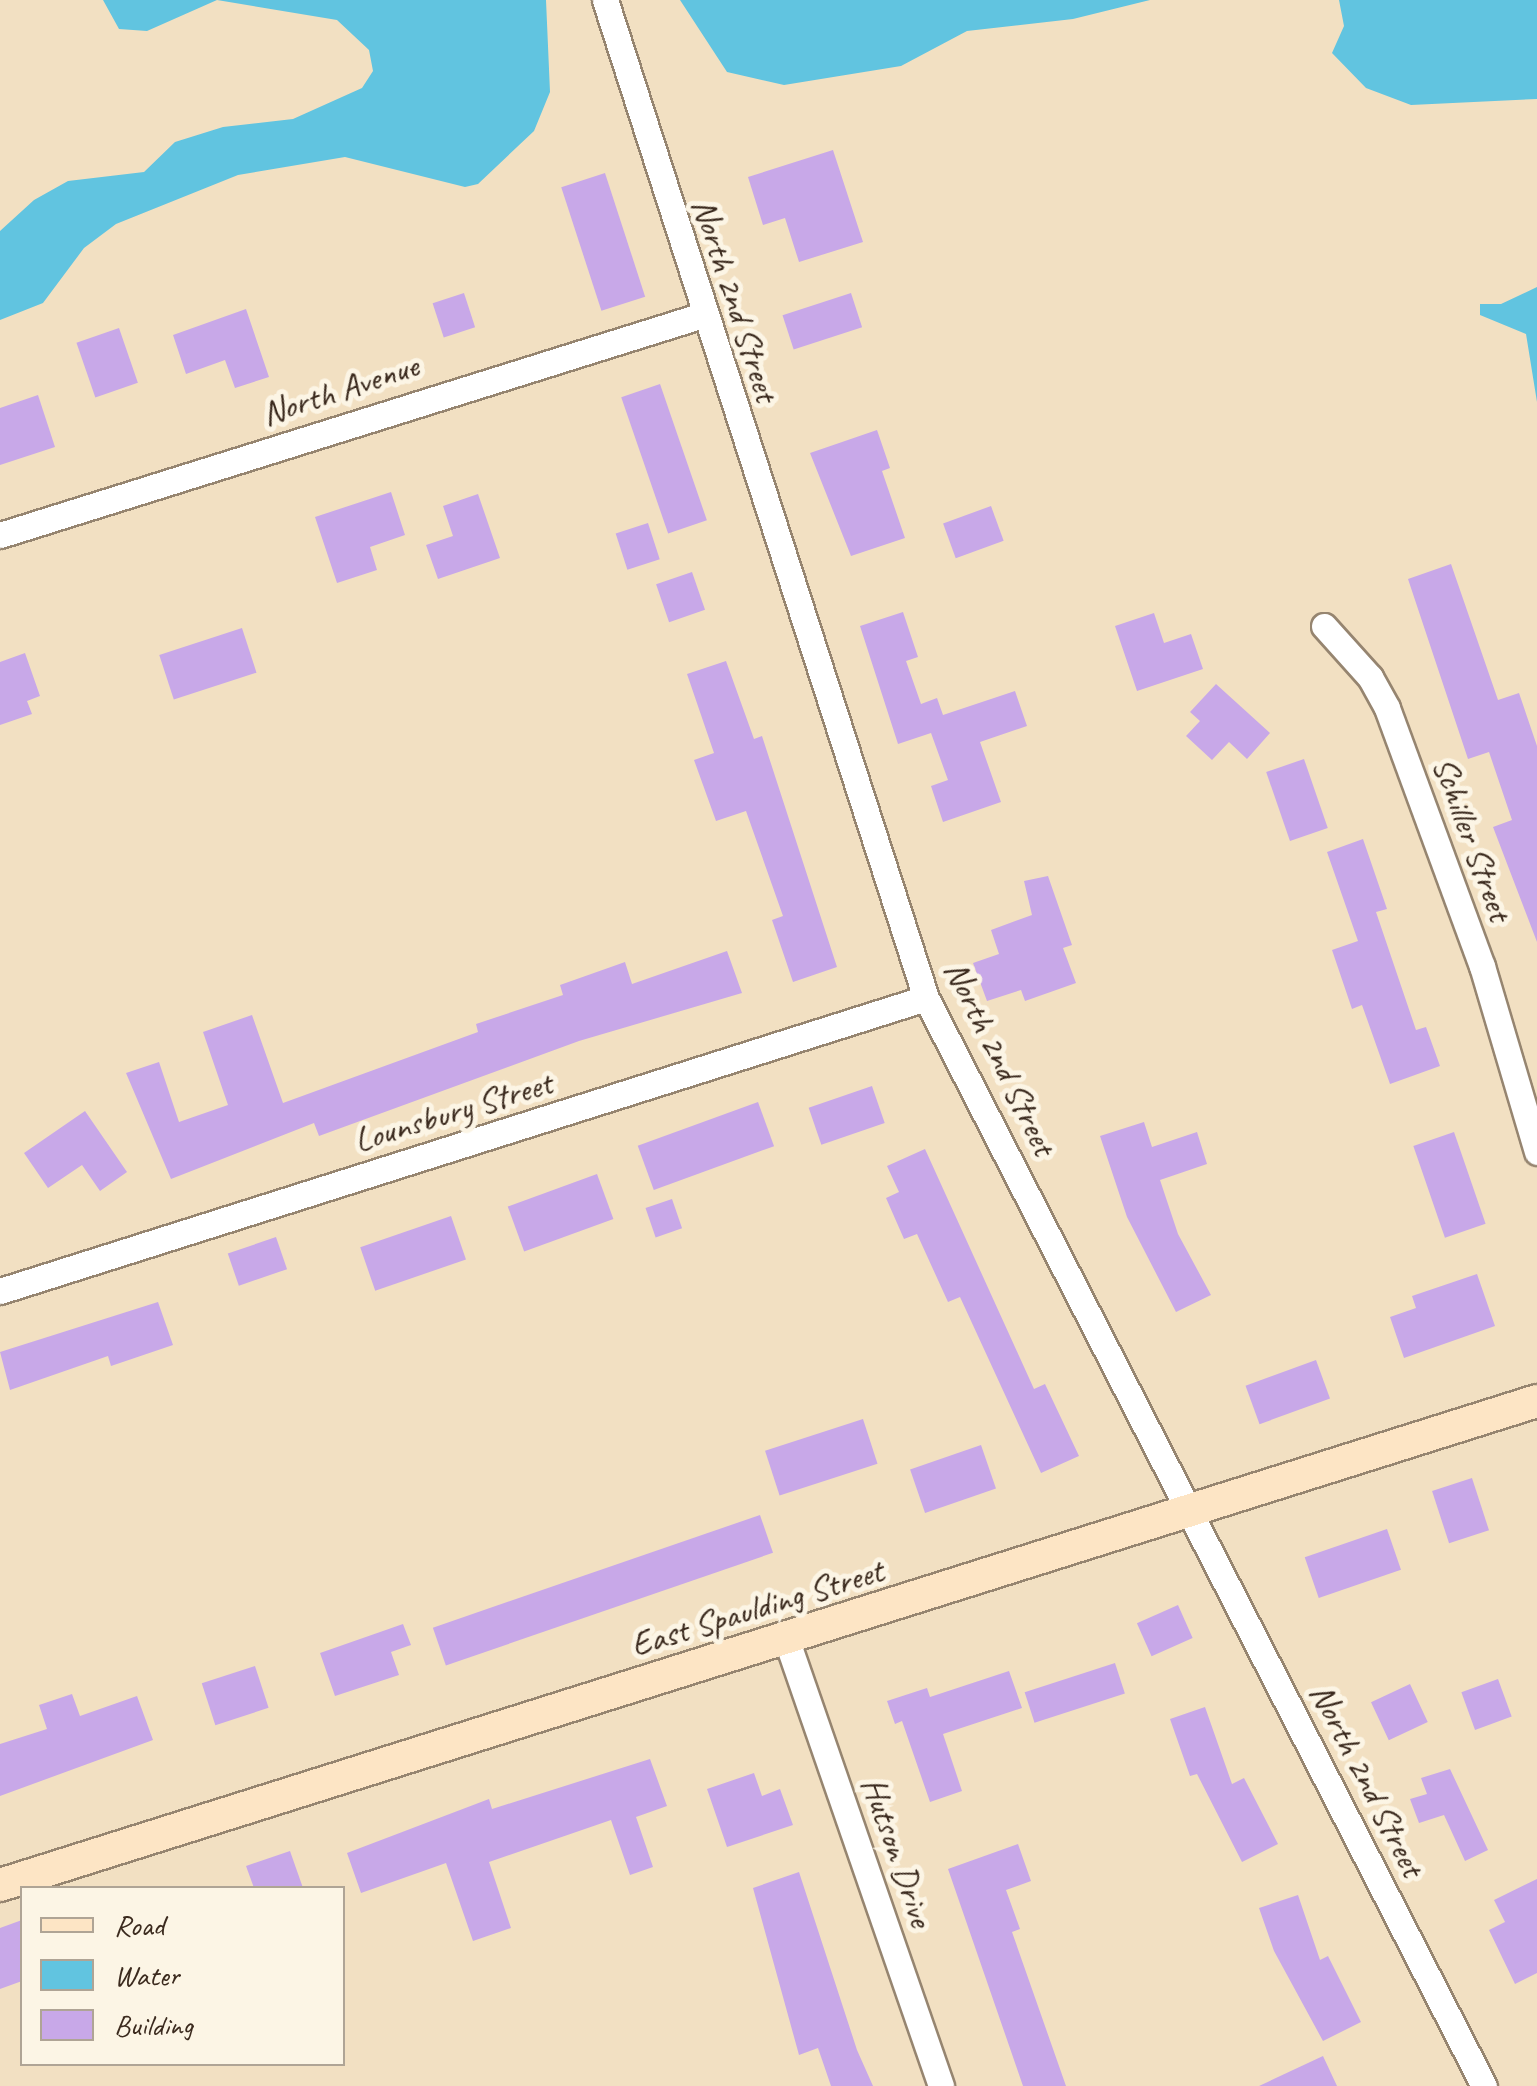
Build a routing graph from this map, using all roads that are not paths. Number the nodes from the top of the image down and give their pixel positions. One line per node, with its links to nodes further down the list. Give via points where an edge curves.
1 (605, 0): 2 (street, North 2nd Street)
2 (703, 315): 3 (street, North Avenue); 5 (street, North 2nd Street)
3 (0, 536)
4 (1324, 626): 6 (street, Schiller Street, via 1370,677 1386,708 1482,966)
5 (926, 998): 7 (street, Lounsbury Street); 9 (street, North 2nd Street)
6 (1537, 1152)
7 (0, 1291)
8 (1537, 1401): 9 (street, East Spaulding Street)
9 (1192, 1512): 10 (street, East Spaulding Street); 13 (street, North 2nd Street)
10 (786, 1641): 11 (street, East Spaulding Street); 12 (street, Hutson Drive)
11 (0, 1885)
12 (940, 2086)
13 (1484, 2086)

